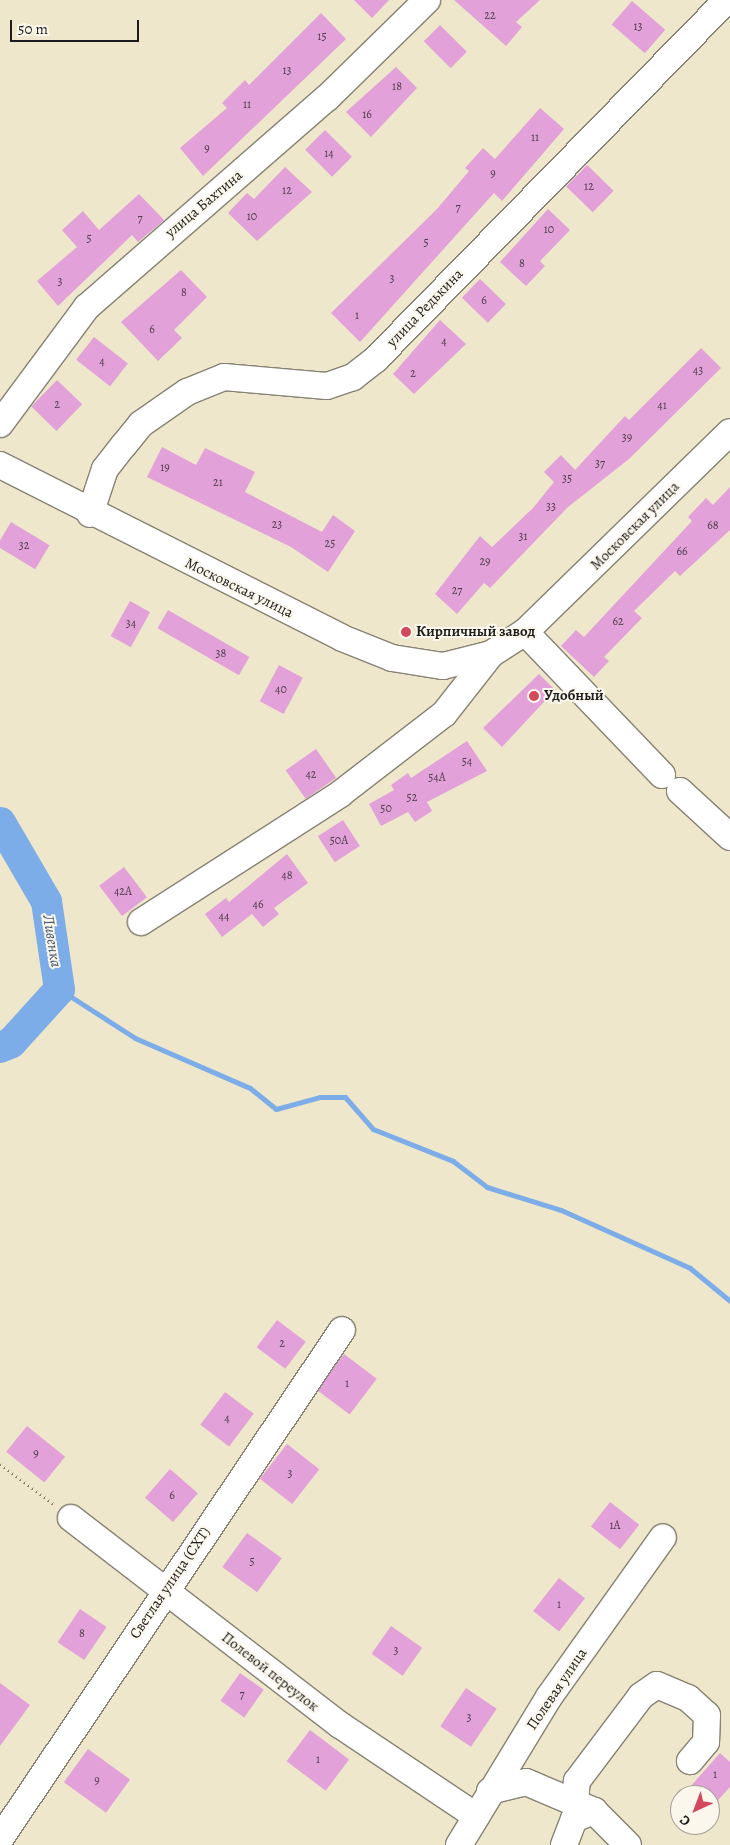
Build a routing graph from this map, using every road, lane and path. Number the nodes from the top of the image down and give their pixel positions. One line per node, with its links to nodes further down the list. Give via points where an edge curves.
1 (427, 0): 3 (street, улица Бахтина, via 327,98 87,307)
2 (727, 0): 6 (street, улица Редькина, via 376,359 353,377 327,386 224,377 187,392 141,424 124,445 106,469)
3 (0, 424)
4 (730, 432): 7 (street, Московская улица)
5 (0, 465): 6 (street, Московская улица)
6 (90, 514): 8 (street, Московская улица, via 342,638 392,658 443,666)
7 (525, 632): 8 (street, Московская улица); 9 (street, via 671,783)
8 (490, 654): 10 (street, Московская улица, via 444,714 355,783)
9 (730, 837)
10 (141, 922)
11 (342, 1330): 15 (street, Светлая улица (СХТ))
12 (0, 1464): 13 (path)
13 (71, 1518): 15 (street, Полевой переулок)
14 (663, 1537): 17 (street, Полевая улица, via 549,1697)
15 (164, 1590): 19 (street, Полевой переулок, via 340,1726); 20 (street, Светлая улица (СХТ))
16 (690, 1761): 18 (street, via 706,1742 707,1715 688,1698 657,1685 642,1696 577,1781)
17 (490, 1792): 18 (street, via 526,1782); 19 (street, Полевая улица)
18 (585, 1807): 22 (street, via 574,1819); 23 (street)
19 (476, 1816): 21 (street, Полевая улица)
20 (0, 1839)
21 (459, 1845)
22 (564, 1845)
23 (628, 1845)

